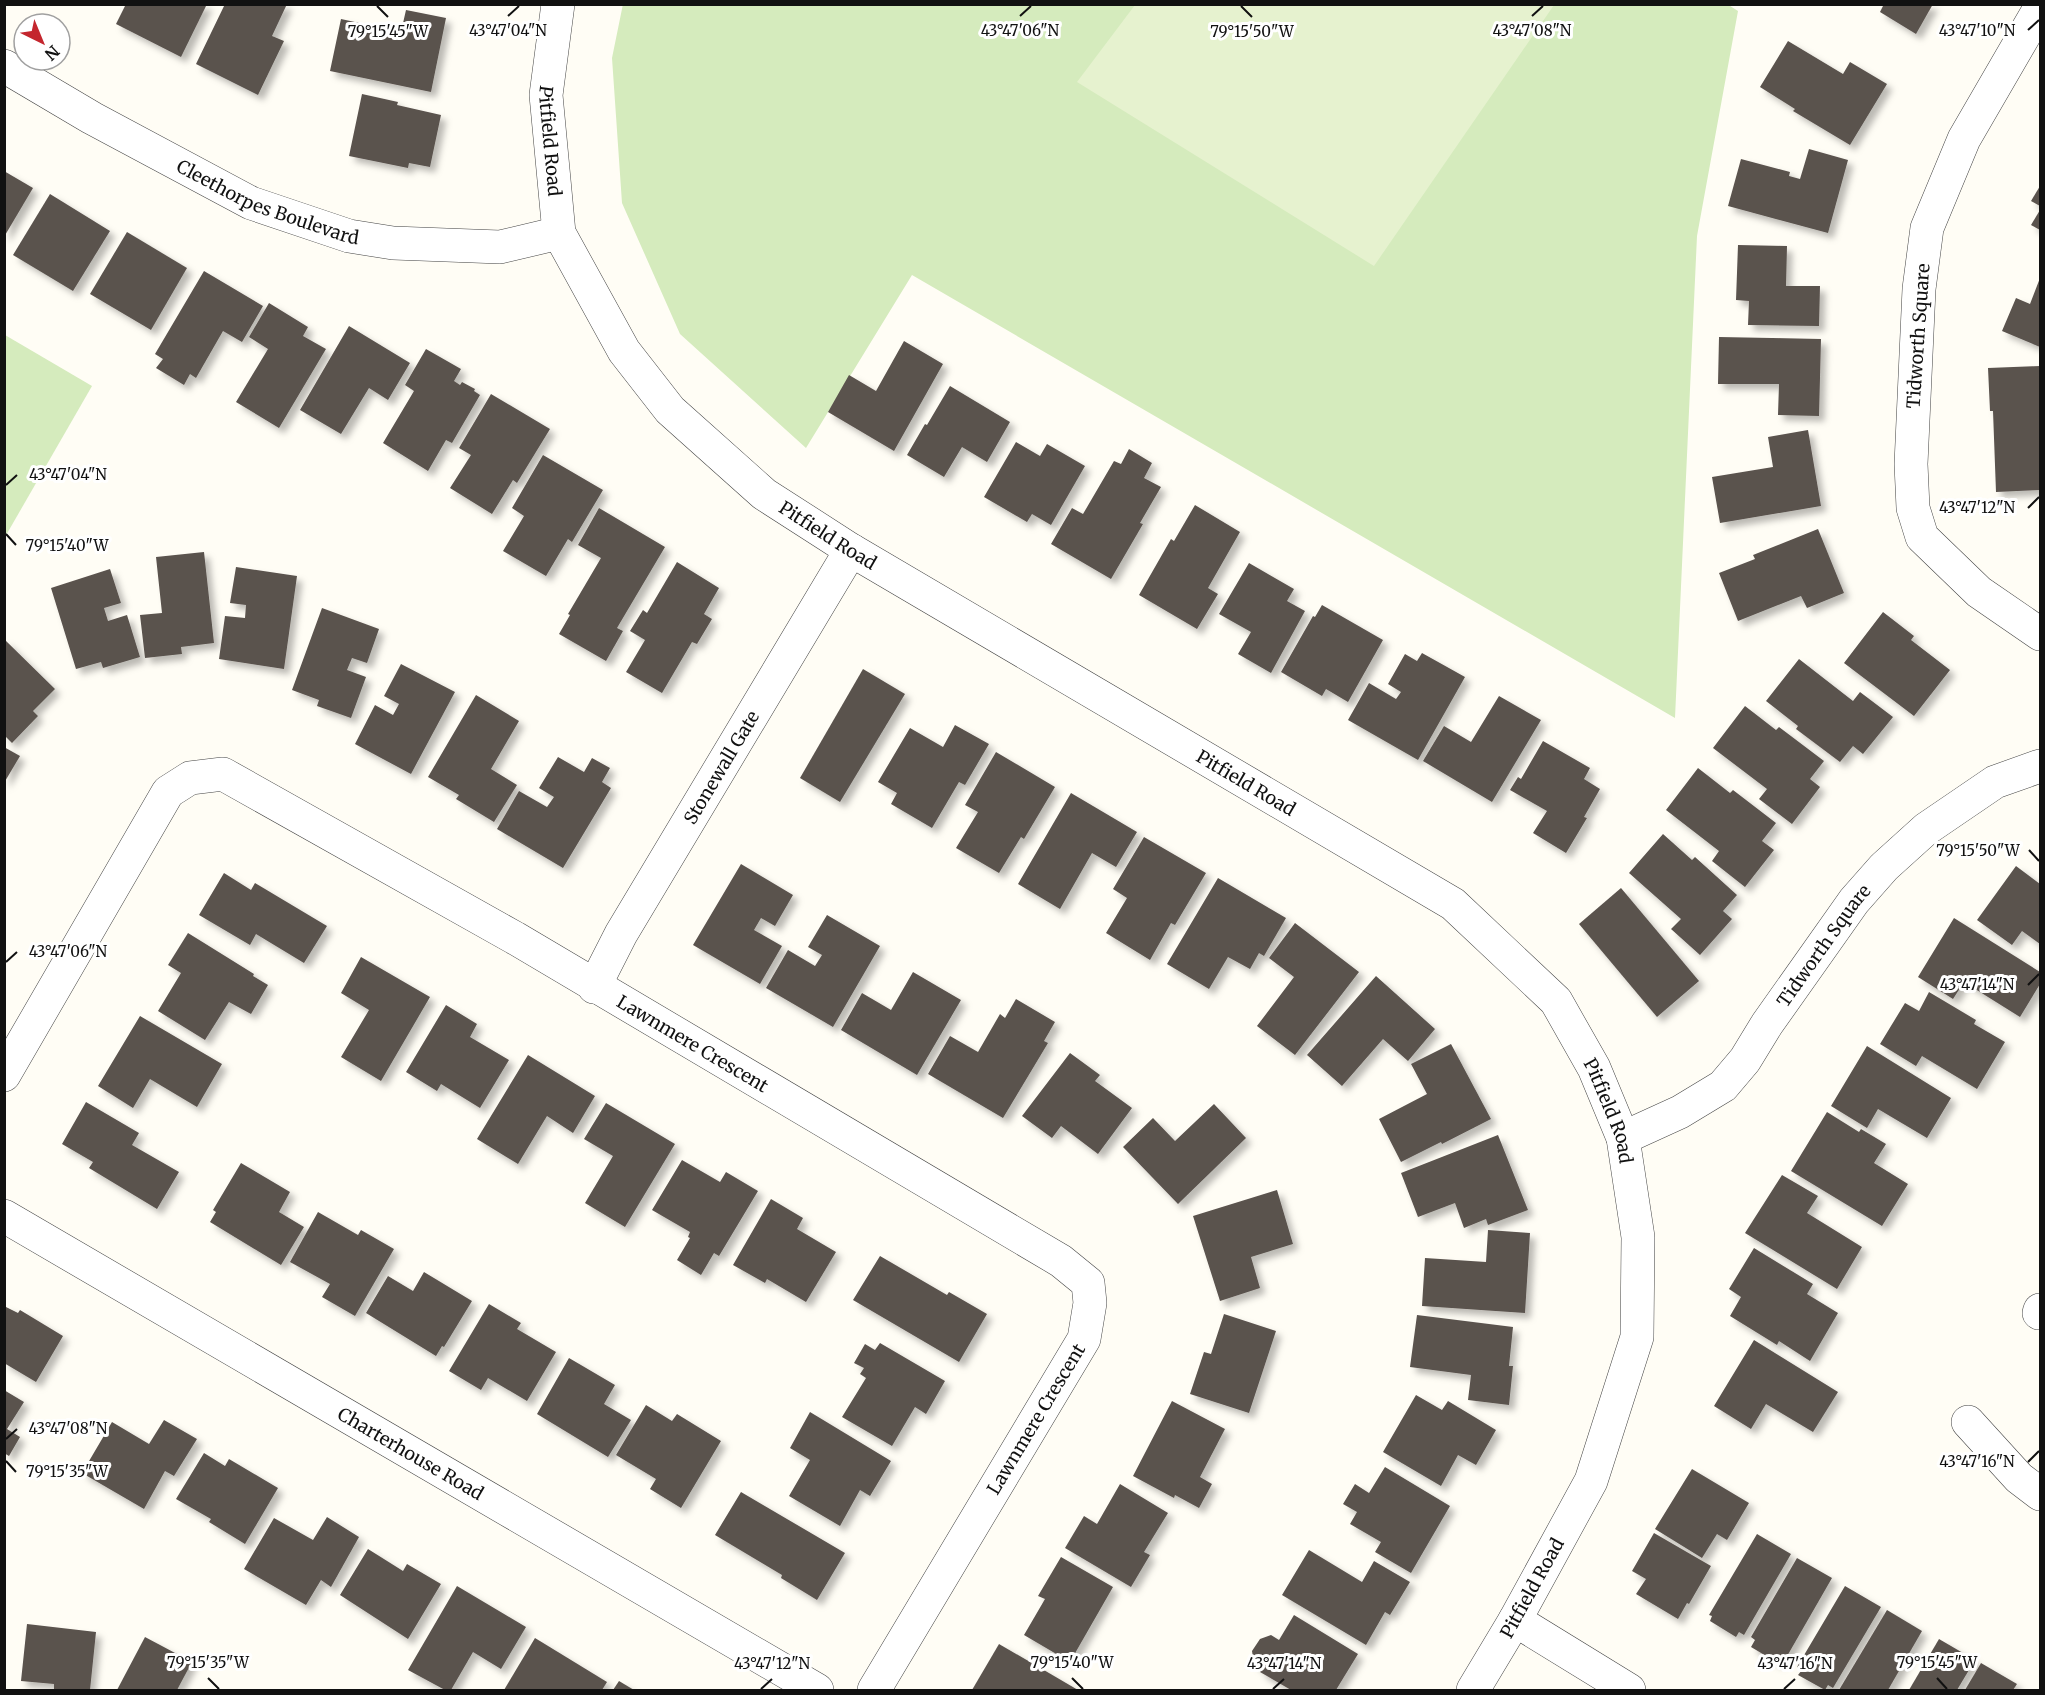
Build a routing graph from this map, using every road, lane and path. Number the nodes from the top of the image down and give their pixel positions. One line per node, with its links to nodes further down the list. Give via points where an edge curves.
1 (558, 4): 4 (street, Pitfield Road, via 546,95)
2 (2040, 8): 6 (street, Tidworth Square, via 1964,139 1927,228 1919,289 1911,464 1913,508 1922,537 1979,592)
3 (4, 66): 4 (street, Cleethorpes Boulevard, via 251,203 350,236 393,243 500,247)
4 (559, 233): 5 (street, Pitfield Road, via 624,351 670,410 764,494)
5 (851, 550): 8 (street, Stonewall Gate, via 621,934); 10 (street, Pitfield Road, via 1453,904 1556,1001 1594,1068)
6 (2040, 634)
7 (2040, 766): 10 (street, Tidworth Square, via 1995,782 1926,829 1900,852 1854,901 1723,1086 1680,1112)
8 (594, 987): 9 (street, Lawnmere Crescent, via 515,938 223,774 190,778 168,792); 16 (street, Lawnmere Crescent, via 1061,1261 1088,1283 1090,1303 1084,1339)
9 (4, 1074)
10 (1623, 1138): 14 (street, Pitfield Road, via 1638,1236 1637,1337 1591,1481)
11 (4, 1216): 15 (street, Charterhouse Road)
12 (1968, 1422): 13 (street, via 2019,1478)
13 (2040, 1494)
14 (1515, 1620): 17 (street, Pitfield Road); 18 (street)
15 (817, 1690)
16 (874, 1690)
17 (1473, 1690)
18 (1629, 1690)

